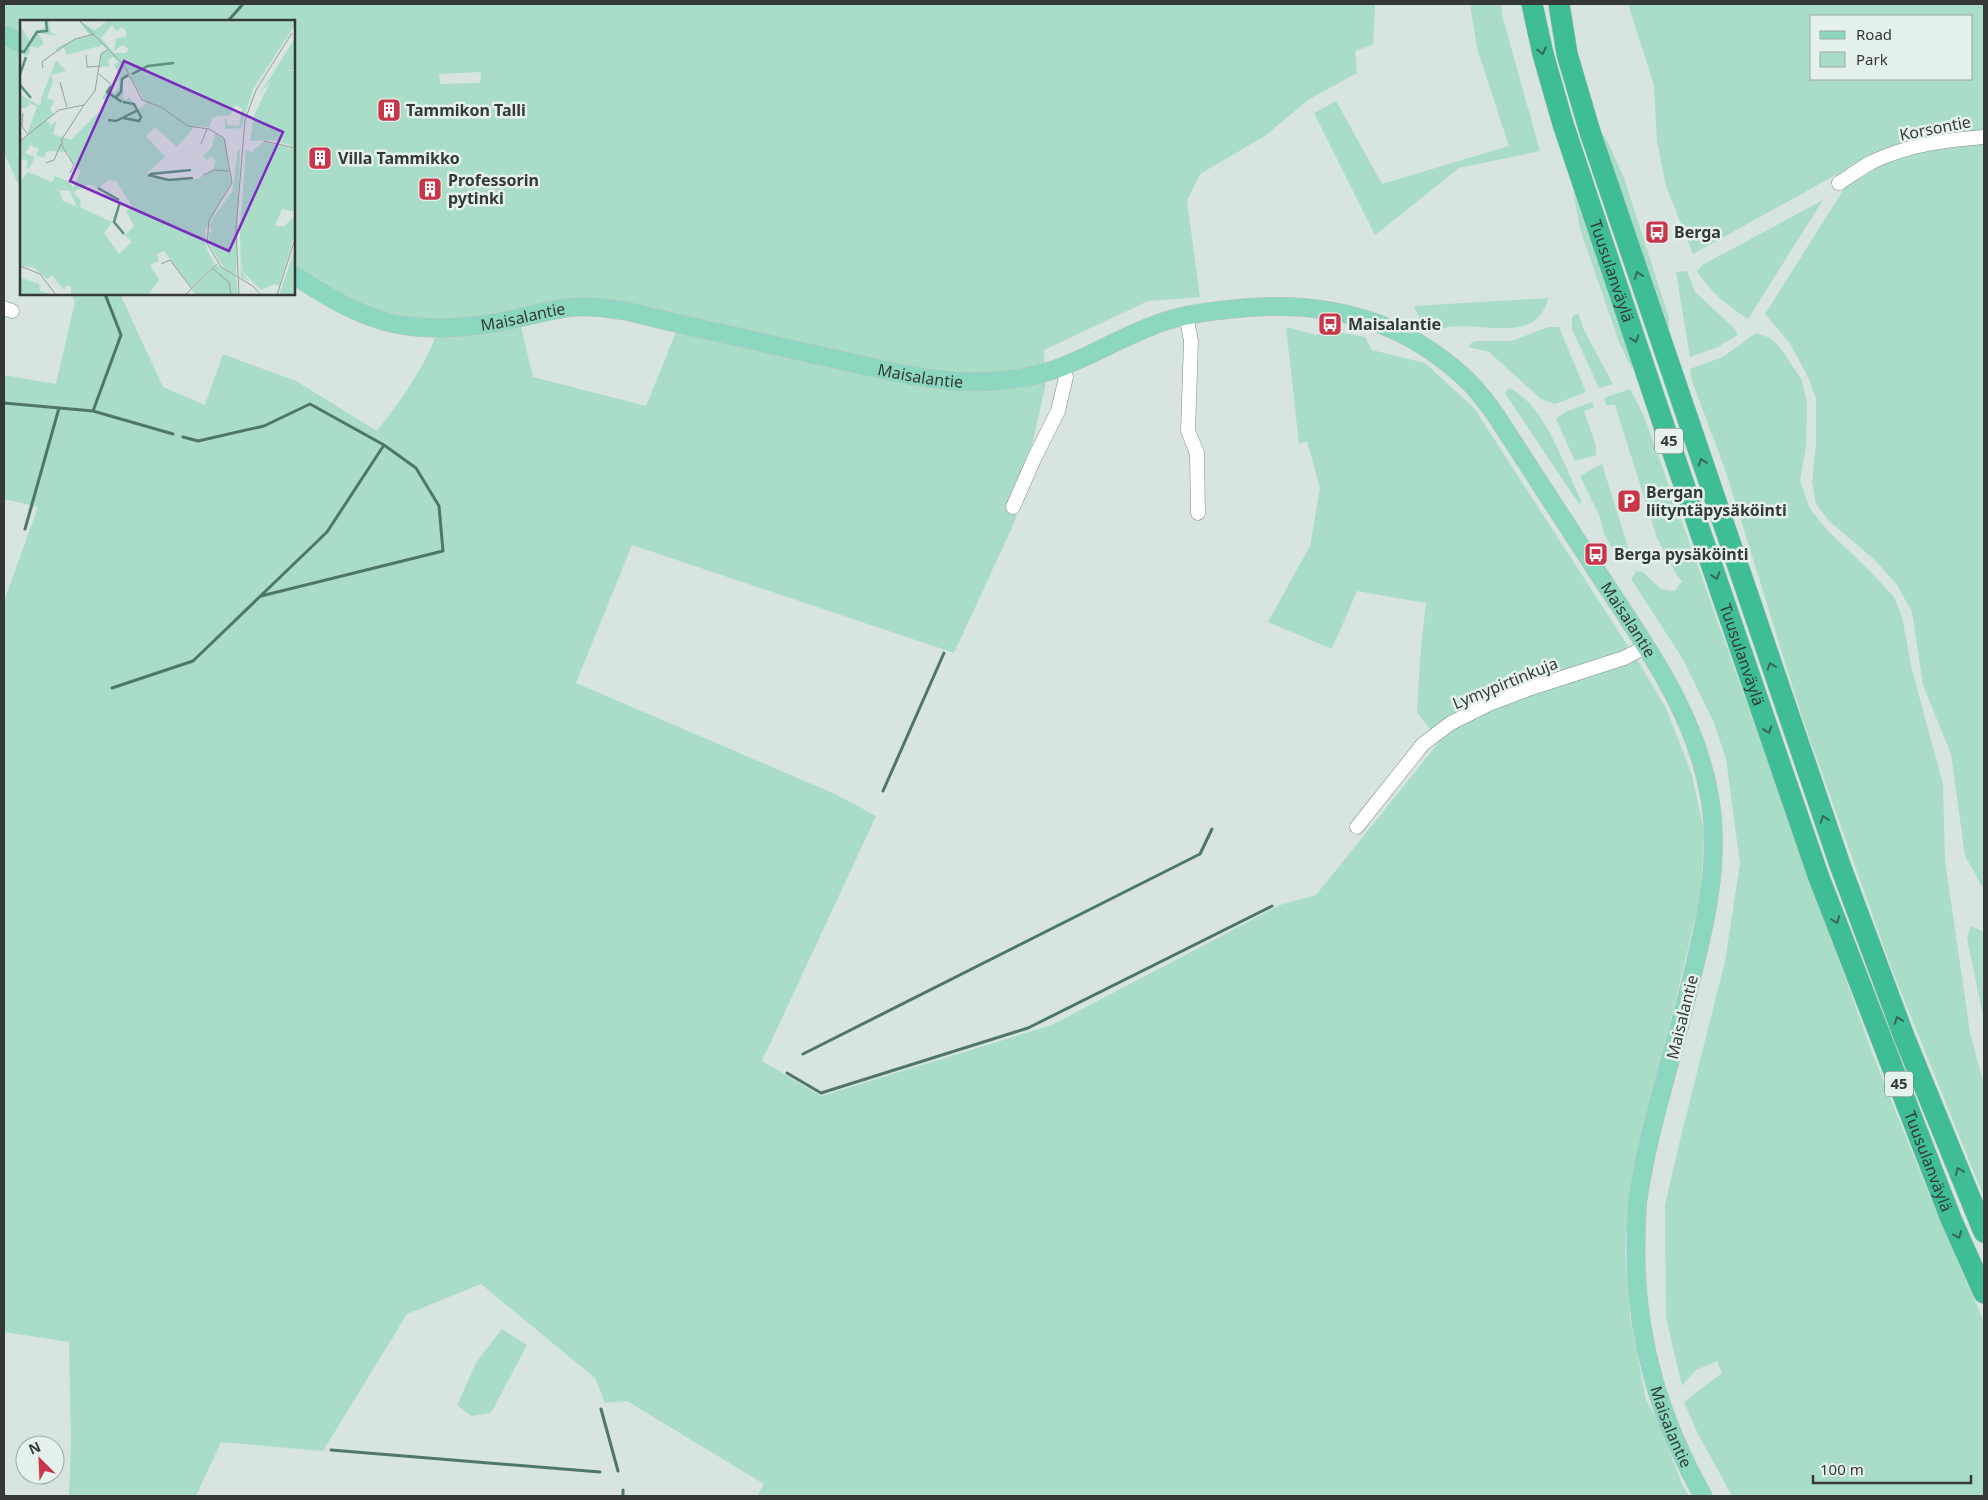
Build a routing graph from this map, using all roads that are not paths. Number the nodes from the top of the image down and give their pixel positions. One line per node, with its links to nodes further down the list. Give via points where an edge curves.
1 (1532, 4): 15 (highway, Tuusulanväylä / 45, one-way to 15, via 1563,124 1818,874 1951,1219)
2 (1559, 4): 14 (highway, Tuusulanväylä / 45, one-way to 2, via 1905,1039 1840,865 1590,132 1567,54)
3 (4, 35): 4 (main road)
4 (20, 43)
5 (1984, 136): 6 (street, Korsontie, via 1912,148 1872,162)
6 (1839, 183)
7 (295, 276): 9 (main road, Maisalantie, via 375,319 401,324 460,327 567,308 602,308 940,380 1003,381)
8 (1186, 315): 9 (main road, Maisalantie, via 1134,333); 11 (street, via 1191,341 1188,431 1197,453); 12 (main road, Maisalantie, via 1255,307 1321,308 1379,322 1440,357 1472,385 1496,414)
9 (1062, 367): 10 (street, via 1066,377 1058,411)
10 (1013, 507)
11 (1198, 513)
12 (1647, 646): 13 (street, Lymypirtinkuja, via 1624,658 1489,704 1451,723 1423,744); 16 (main road, Maisalantie, via 1672,687 1695,741 1710,799 1713,827 1711,896 1654,1123 1638,1200 1636,1235 1638,1299 1651,1372 1684,1462)
13 (1357, 827)
14 (1984, 1232)
15 (1984, 1293)
16 (1703, 1496)

